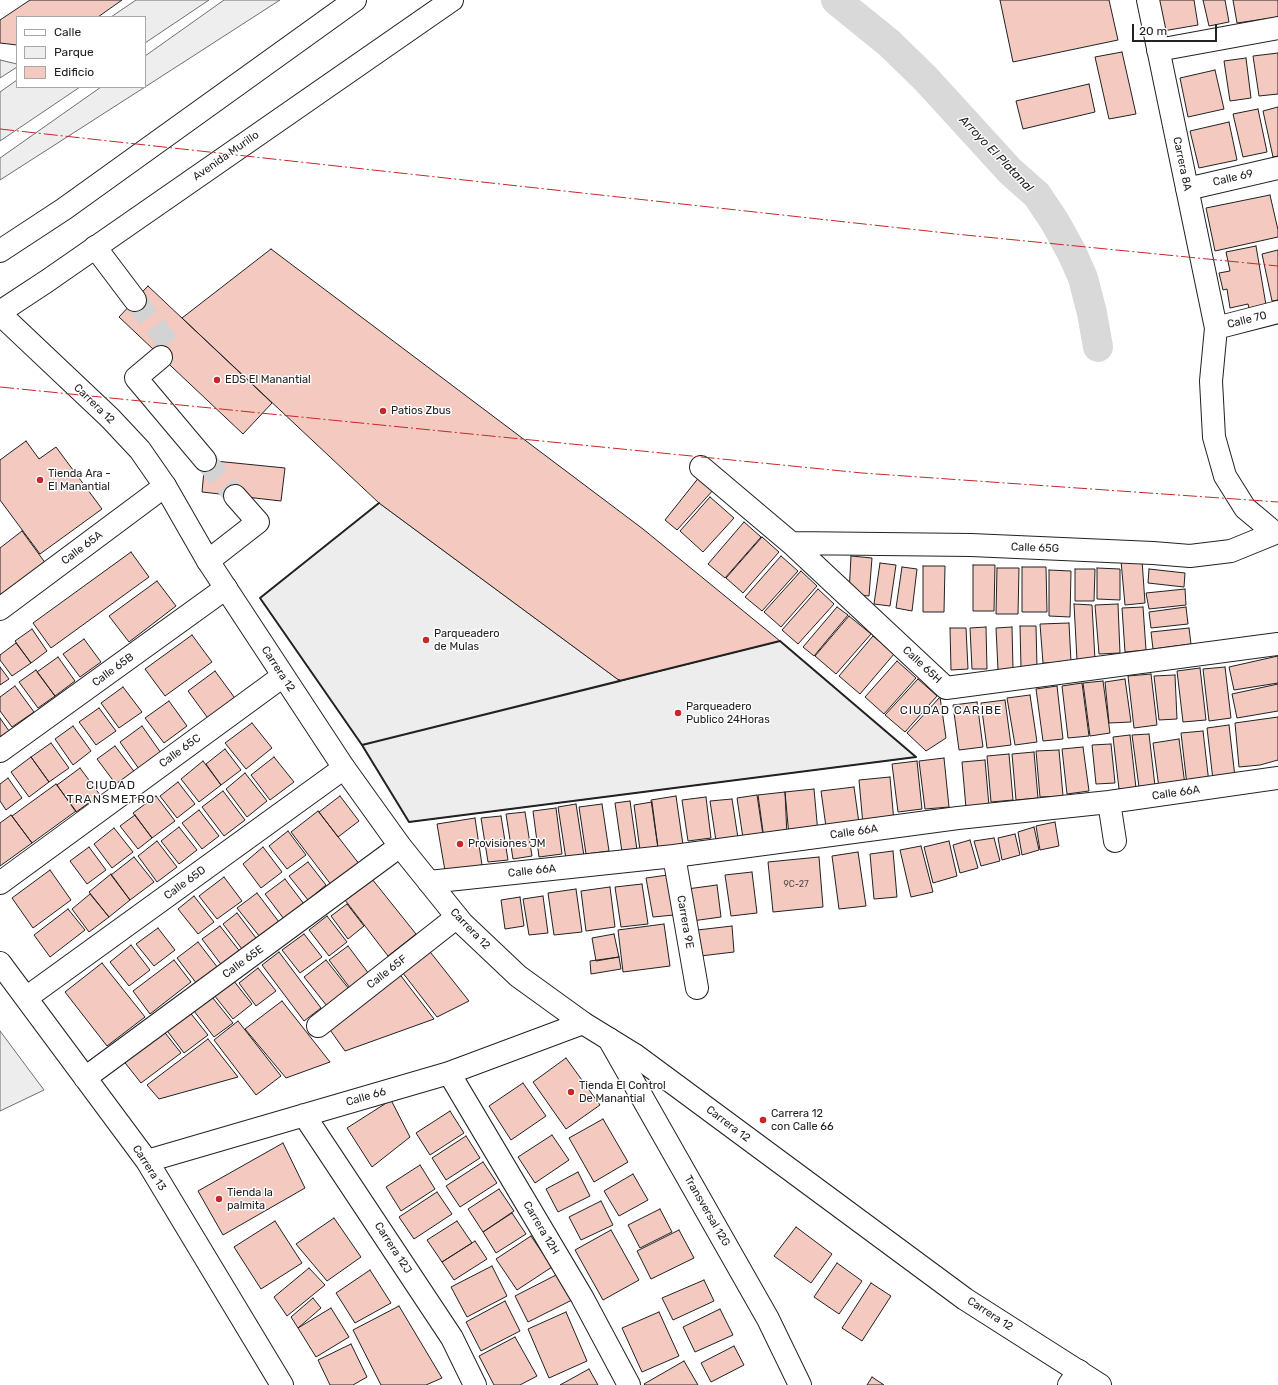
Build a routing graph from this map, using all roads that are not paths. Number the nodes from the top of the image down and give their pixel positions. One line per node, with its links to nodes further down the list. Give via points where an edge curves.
1 (355, 0): 9 (street, via 64,209)
2 (452, 0): 8 (street, Avenida Murillo)
3 (1148, 0): 5 (street, Carrera 8A)
4 (1278, 28): 5 (street)
5 (1158, 50): 7 (street, Carrera 8A)
6 (1278, 168): 7 (street, Calle 69)
7 (1187, 189): 13 (street, Carrera 8A)
8 (95, 247): 10 (street); 12 (street, Avenida Murillo)
9 (0, 251)
10 (135, 300)
11 (1278, 312): 13 (street, Calle 70)
12 (0, 313): 17 (street, Carrera 12, via 110,418 140,450)
13 (1216, 328): 19 (street, Carrera 8A, via 1211,381 1214,437 1225,476 1245,508)
14 (161, 357): 15 (street, via 136,378)
15 (205, 460)
16 (700, 467): 20 (street, Calle 65H)
17 (165, 486): 21 (street, Carrera 12); 23 (street, Calle 65A)
18 (235, 496): 21 (street, via 258,522)
19 (1277, 539): 20 (street, Calle 65G, via 1231,551 1190,556 971,545)
20 (791, 543): 24 (street, Calle 65H, via 946,688)
21 (208, 561): 22 (street, Carrera 12)
22 (226, 588): 25 (street, Carrera 12); 26 (street, Calle 65B)
23 (0, 609)
24 (1278, 644)
25 (283, 676): 27 (street, Carrera 12); 34 (street, Calle 65C)
26 (0, 751)
27 (344, 768): 31 (street, Carrera 12); 38 (street, Calle 65D)
28 (1278, 778): 29 (street, Calle 66A)
29 (1109, 802): 30 (street); 32 (street, Calle 66A, via 958,818)
30 (1115, 841)
31 (400, 846): 33 (street, Carrera 12); 43 (street, Calle 65E)
32 (674, 856): 33 (street, Calle 66A); 37 (street, Carrera 9E)
33 (429, 882): 35 (street, Carrera 12)
34 (0, 883)
35 (456, 917): 39 (street, Carrera 12, via 518,976); 40 (street, Calle 65F)
36 (0, 963): 38 (street, Carrera 13)
37 (697, 988)
38 (26, 998): 43 (street, Carrera 13)
39 (582, 1023): 41 (street, Carrera 12); 42 (street, Calle 66)
40 (318, 1026)
41 (609, 1039): 46 (street, Carrera 12, via 635,1055); 50 (street, Transversal 12G, via 768,1319)
42 (449, 1073): 44 (street, Calle 66); 49 (street, Carrera 12H, via 582,1297)
43 (85, 1078): 45 (street, Carrera 13)
44 (304, 1115): 45 (street, Calle 66); 48 (street, Carrera 12J, via 452,1338)
45 (147, 1161): 47 (street, Carrera 13)
46 (1074, 1378): 51 (street, Carrera 12)
47 (282, 1385)
48 (475, 1385)
49 (629, 1385)
50 (800, 1385)
51 (1100, 1385)

